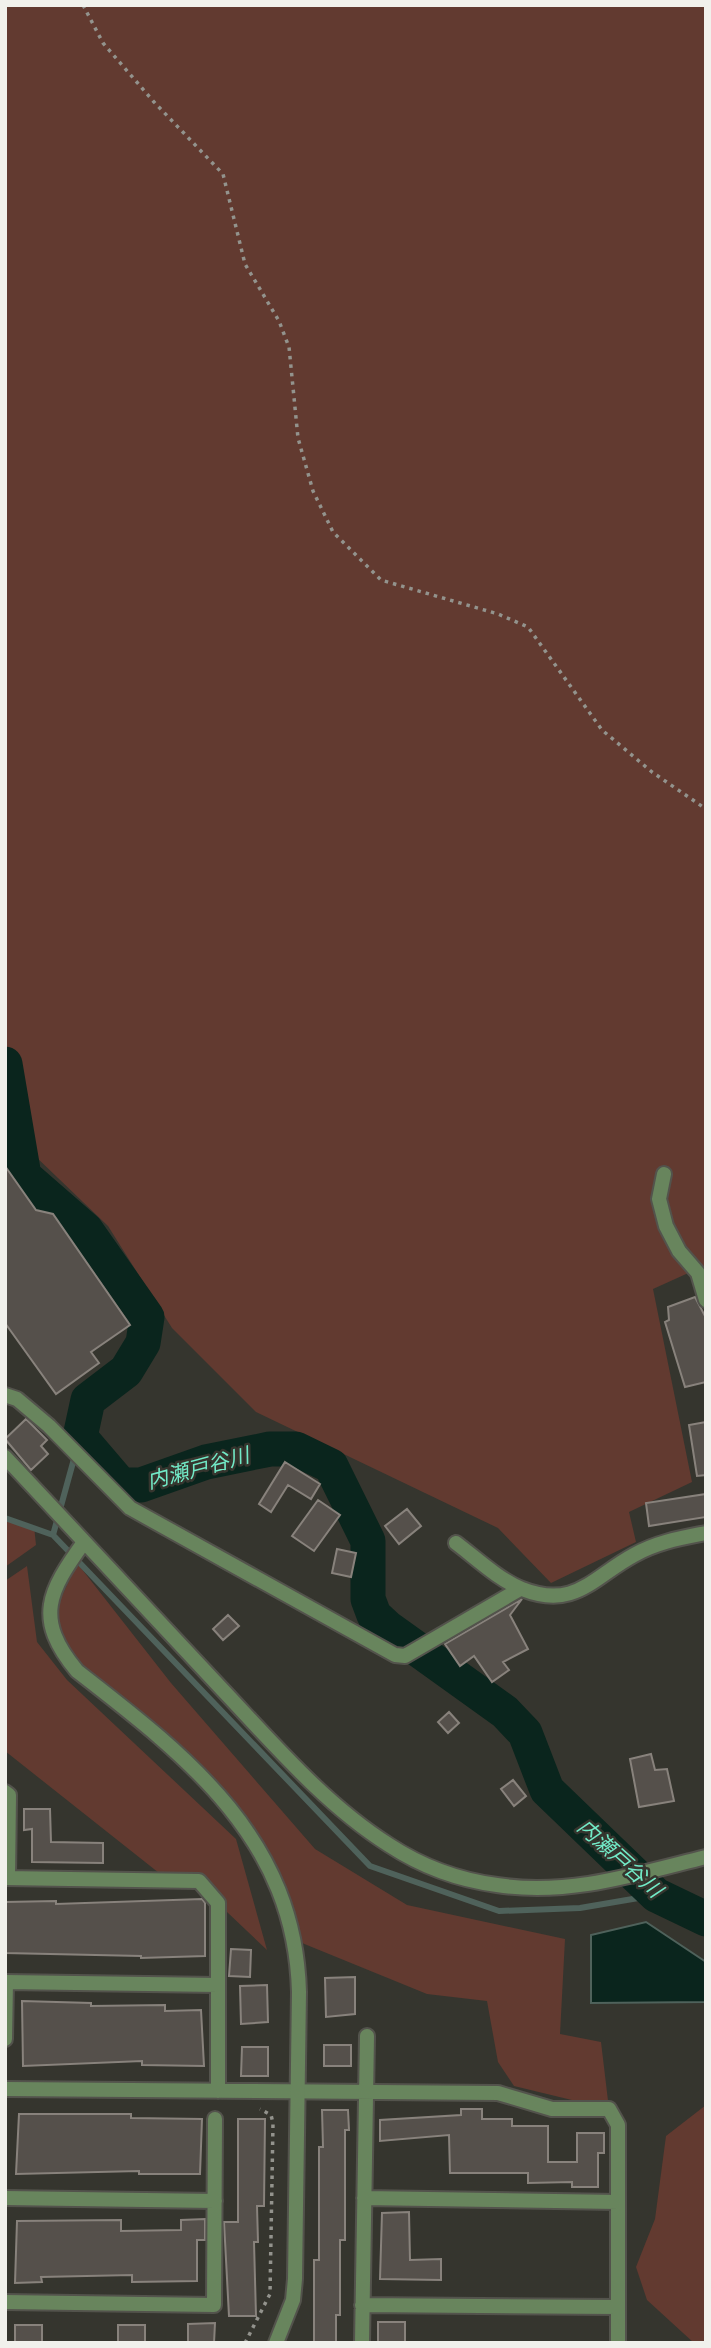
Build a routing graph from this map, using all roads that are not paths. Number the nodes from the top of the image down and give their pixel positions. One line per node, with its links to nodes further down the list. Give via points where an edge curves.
1 (664, 1174): 2 (street, via 659,1199 666,1226 698,1273)
2 (706, 1300)
3 (5, 1395): 8 (street, via 17,1399 130,1508 395,1655 410,1654)
4 (5, 1457): 7 (street)
5 (706, 1533): 8 (street, via 662,1542 632,1555 573,1594 549,1597)
6 (456, 1543): 8 (street)
7 (82, 1545): 10 (street, via 291,1762 359,1824 445,1873 498,1885 567,1888); 18 (street, via 60,1574 50,1604 55,1635 77,1671 192,1764 229,1805 271,1871 288,1916 298,1965)
8 (520, 1589)
9 (5, 1792): 11 (street, via 9,1795)
10 (706, 1857)
11 (6, 1878): 13 (street, via 199,1881 218,1903)
12 (6, 1982): 13 (street); 15 (street)
13 (218, 1985): 17 (street)
14 (367, 2036): 19 (street)
15 (5, 2039)
16 (5, 2088): 17 (street)
17 (219, 2091): 18 (street)
18 (298, 2092): 19 (street); 28 (street, via 293,2300)
19 (366, 2094): 22 (street); 24 (street, via 498,2093 552,2109 609,2109 618,2125)
20 (215, 2119): 23 (street)
21 (5, 2198): 23 (street)
22 (364, 2198): 24 (street); 26 (street)
23 (215, 2201): 25 (street, via 214,2305)
24 (618, 2202): 27 (street)
25 (5, 2302)
26 (362, 2305): 27 (street); 29 (street)
27 (618, 2307): 30 (street)
28 (276, 2343)
29 (362, 2343)
30 (618, 2343)

